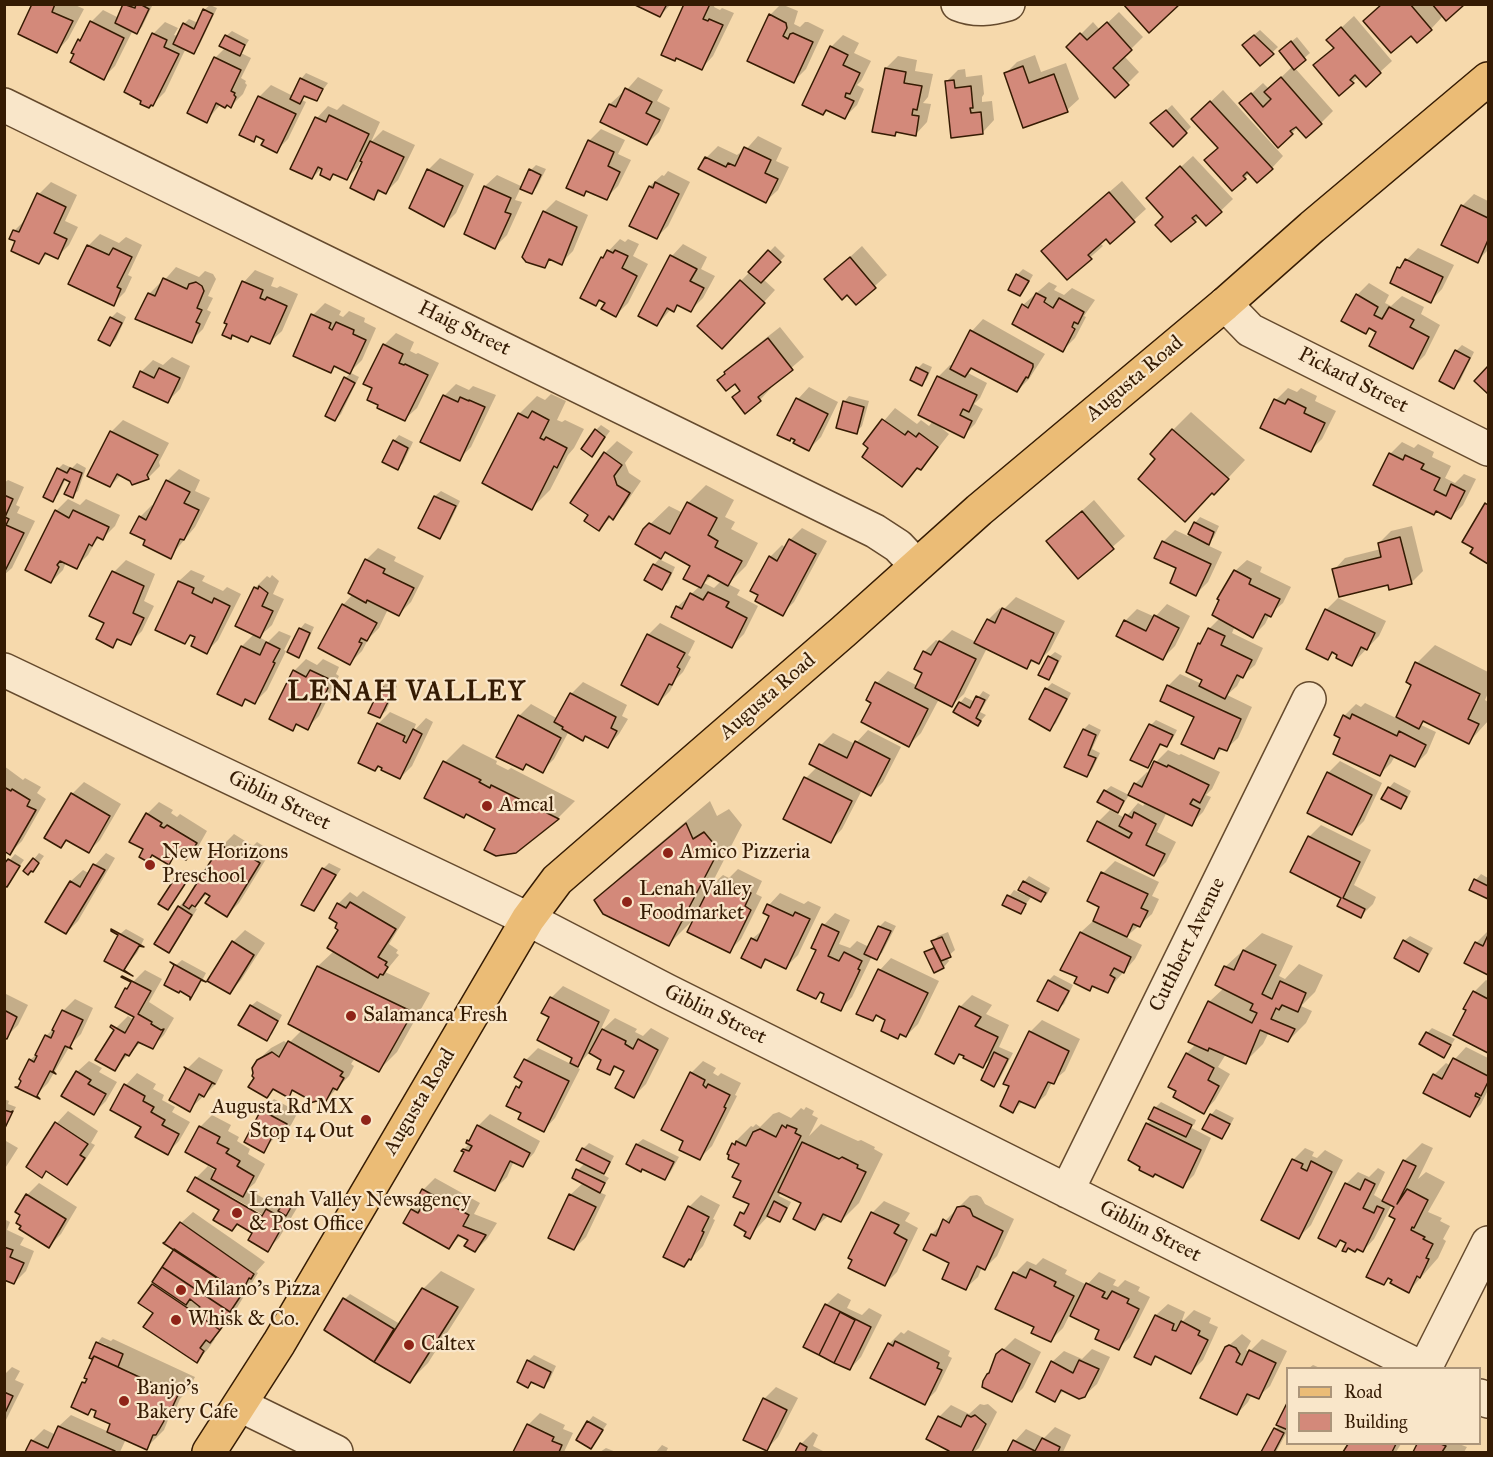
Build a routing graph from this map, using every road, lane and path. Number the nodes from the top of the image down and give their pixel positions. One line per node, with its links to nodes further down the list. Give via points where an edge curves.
1 (958, 4): 2 (street, via 970,9)
2 (1008, 4)
3 (1488, 79): 5 (main road, Augusta Road)
4 (4, 105): 7 (street, Haig Street, via 875,531 898,546)
5 (1225, 304): 6 (street, Pickard Street, via 1250,330); 7 (main road, Augusta Road)
6 (1488, 449)
7 (916, 565): 10 (main road, Augusta Road, via 557,880)
8 (4, 670): 10 (street, Giblin Street)
9 (1309, 699): 11 (street, Cuthbert Avenue)
10 (528, 920): 11 (street, Giblin Street); 15 (main road, Augusta Road)
11 (1067, 1191): 13 (street, Giblin Street)
12 (1488, 1243): 14 (street)
13 (1422, 1367)
14 (1425, 1367)
15 (240, 1405): 16 (main road, Augusta Road); 17 (street)
16 (209, 1452)
17 (336, 1452)

